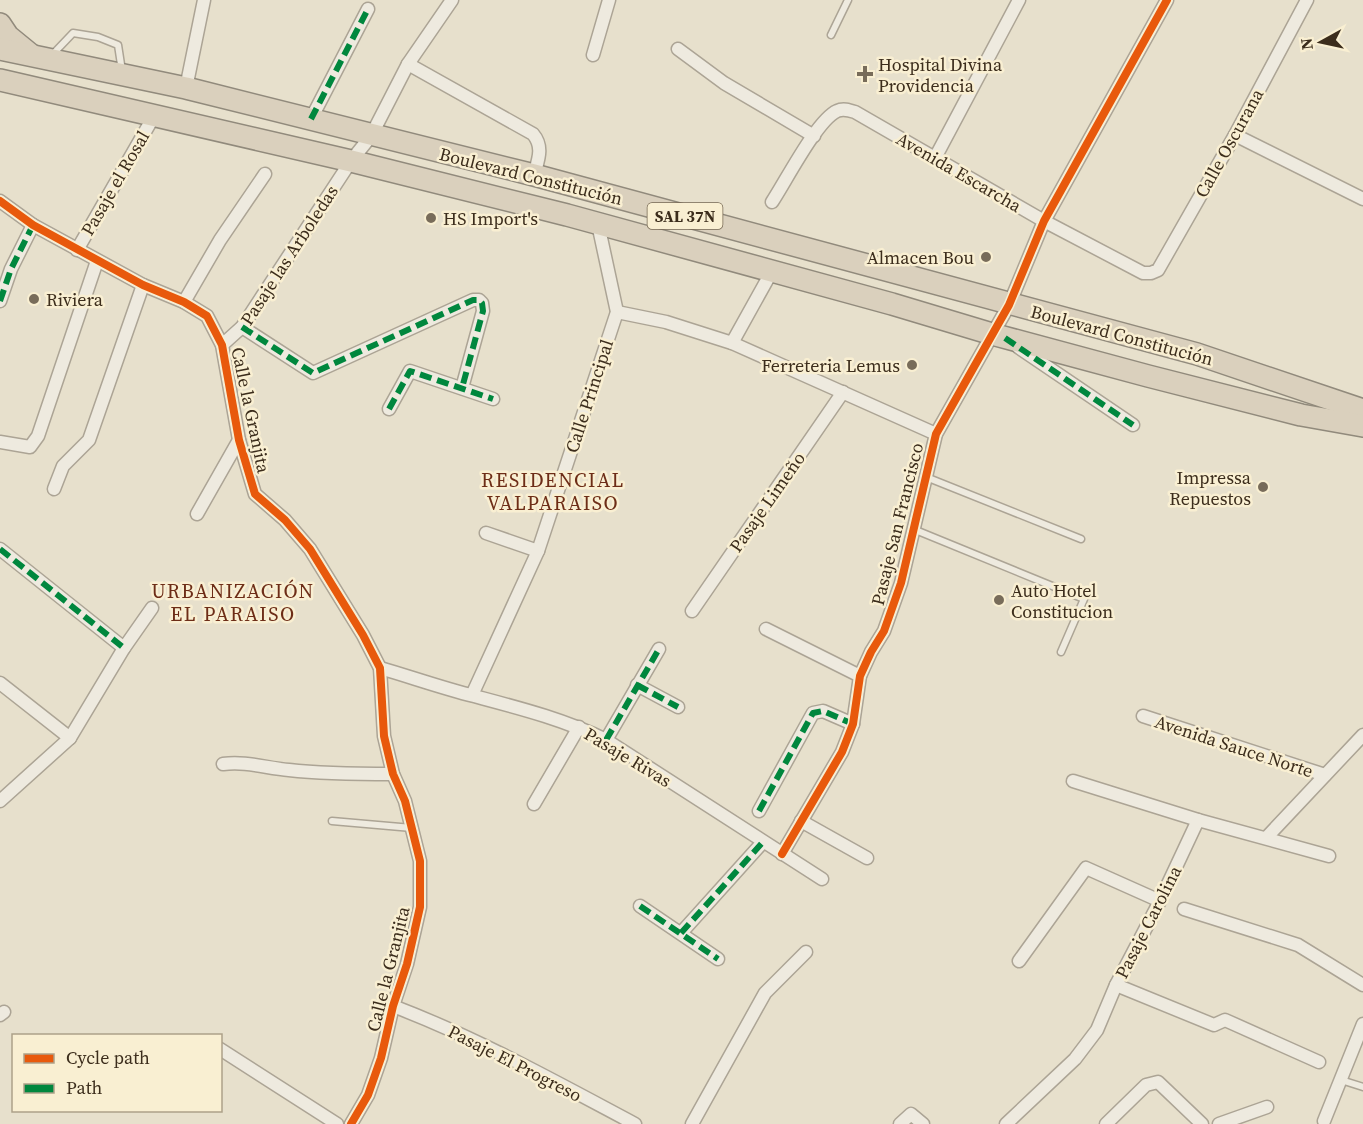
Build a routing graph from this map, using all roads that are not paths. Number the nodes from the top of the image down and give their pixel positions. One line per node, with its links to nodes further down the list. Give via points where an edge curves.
1 (204, 0): 18 (street)
2 (452, 0): 15 (street, Pasaje las Arboledas)
3 (609, 0): 13 (street)
4 (848, 0): 10 (lane)
5 (1019, 0): 24 (street)
6 (1167, 0): 31 (street, Pasaje San Francisco)
7 (1306, 0): 21 (street, Calle Oscurana)
8 (368, 9): 20 (street)
9 (0, 24): 14 (highway, via 8,36)
10 (831, 35)
11 (0, 49): 14 (highway, Boulevard Constitución / SAL 37N)
12 (678, 49): 23 (street, via 724,83)
13 (593, 55)
14 (39, 57): 16 (highway, Boulevard Constitución / SAL 37N); 16 (lane, via 73,33 98,37 118,45)
15 (408, 64): 22 (street, Pasaje las Arboledas); 27 (street, via 533,134 540,148)
16 (123, 75): 18 (highway, Boulevard Constitución / SAL 37N)
17 (6, 85): 19 (highway, Boulevard Constitución / SAL 37N)
18 (186, 88): 20 (highway, Boulevard Constitución / SAL 37N)
19 (154, 116): 25 (highway, Boulevard Constitución / SAL 37N); 34 (street, Pasaje el Rosal)
20 (312, 119): 22 (highway, Boulevard Constitución / SAL 37N)
21 (1235, 135): 28 (street); 37 (street, Calle Oscurana, via 1158,270)
22 (371, 136): 25 (street, Pasaje las Arboledas); 27 (highway, Boulevard Constitución / SAL 37N)
23 (814, 136): 24 (street, Avenida Escarcha, via 824,121 846,109); 30 (street)
24 (935, 158): 31 (street, Avenida Escarcha)
25 (351, 161): 32 (highway, Boulevard Constitución / SAL 37N); 43 (street, Pasaje las Arboledas)
26 (265, 174): 40 (street)
27 (534, 175): 41 (highway, Boulevard Constitución / SAL 37N)
28 (1363, 199)
29 (0, 201): 33 (street, Calle la Granjita)
30 (772, 202)
31 (1044, 221): 37 (street, Avenida Escarcha); 41 (street, Pasaje San Francisco)
32 (598, 224): 36 (highway, Boulevard Constitución / SAL 37N); 42 (street)
33 (33, 225): 34 (street, Calle la Granjita); 39 (street)
34 (77, 250): 35 (street, Calle la Granjita)
35 (97, 261): 38 (street, Calle la Granjita); 60 (street, via 38,436 30,447)
36 (772, 271): 44 (highway, Boulevard Constitución / SAL 37N); 45 (street)
37 (1143, 273)
38 (142, 285): 40 (street, Calle la Granjita); 62 (street, via 89,440 63,466)
39 (0, 301)
40 (184, 302): 46 (street, Calle la Granjita, via 207,316)
41 (1009, 304): 44 (street, Pasaje San Francisco); 48 (highway, Boulevard Constitución / SAL 37N, via 1197,354)
42 (617, 312): 45 (street, via 666,322); 68 (street, Calle Principal)
43 (243, 327): 46 (street, Pasaje las Arboledas); 47 (street, via 313,373 478,300 483,311)
44 (999, 336): 54 (highway, Boulevard Constitución / SAL 37N); 55 (street); 57 (street, Pasaje San Francisco)
45 (732, 343): 49 (street)
46 (222, 345): 59 (street, Calle la Granjita)
47 (462, 388): 50 (street); 52 (street, via 410,371)
48 (1300, 390): 51 (highway, Boulevard Constitución / SAL 37N); 53 (highway, Boulevard Constitución / SAL 37N)
49 (843, 392): 57 (street); 70 (street, Pasaje Limeño)
50 (493, 399)
51 (1363, 399)
52 (389, 409)
53 (1363, 410)
54 (1301, 415): 56 (highway, Boulevard Constitución / SAL 37N); 58 (highway, Boulevard Constitución / SAL 37N)
55 (1133, 426)
56 (1363, 426)
57 (936, 434): 61 (street, Pasaje San Francisco)
58 (1363, 436)
59 (239, 440): 63 (street); 75 (street, Calle la Granjita, via 255,494 310,549)
60 (0, 442)
61 (925, 477): 64 (street, Pasaje San Francisco); 66 (lane)
62 (54, 489)
63 (197, 514)
64 (912, 529): 74 (lane, via 1084,599); 76 (street, Pasaje San Francisco, via 901,583)
65 (486, 533): 68 (street)
66 (1081, 539)
67 (0, 549): 72 (street)
68 (538, 551): 79 (street, Calle Principal)
69 (152, 608): 72 (street)
70 (692, 611)
71 (766, 629): 76 (street)
72 (124, 648): 85 (street)
73 (659, 649): 78 (street)
74 (1061, 652)
75 (380, 668): 79 (street, Pasaje Rivas); 88 (street, Calle la Granjita, via 384,736)
76 (860, 676): 82 (street, Pasaje San Francisco)
77 (0, 683): 85 (street)
78 (638, 685): 80 (street); 86 (street)
79 (472, 695): 83 (street, Pasaje Rivas)
80 (678, 707)
81 (1143, 716): 89 (street, Avenida Sauce Norte)
82 (853, 724): 93 (street, via 823,711 813,713); 96 (street, Pasaje San Francisco, via 842,752)
83 (579, 727): 86 (street, Pasaje Rivas); 92 (street)
84 (1363, 735): 89 (street)
85 (70, 738): 91 (street)
86 (606, 740): 99 (street, Pasaje Rivas)
87 (224, 764): 88 (street, via 241,762 330,774)
88 (393, 774): 97 (street, Calle la Granjita)
89 (1325, 775): 98 (street)
90 (1073, 781): 94 (street)
91 (0, 801)
92 (534, 804)
93 (759, 811)
94 (1198, 820): 98 (street); 104 (street, Pasaje Carolina)
95 (332, 821): 97 (lane)
96 (801, 821): 100 (street, Pasaje San Francisco); 102 (street)
97 (412, 828): 113 (street, Calle la Granjita, via 420,861 420,907 408,964)
98 (1267, 837): 101 (street)
99 (762, 842): 100 (street, Pasaje Rivas); 107 (street)
100 (782, 854): 103 (street, Pasaje Rivas)
101 (1329, 856)
102 (867, 858)
103 (822, 879)
104 (1160, 901): 110 (street, via 1086,868); 111 (street, Pasaje Carolina)
105 (640, 906): 107 (street)
106 (1184, 909): 112 (street, via 1298,945)
107 (681, 933): 109 (street)
108 (807, 952): 124 (street, via 765,993)
109 (718, 958)
110 (1019, 961)
111 (1116, 985): 116 (street, via 1214,1025 1225,1020); 127 (street, Pasaje Carolina, via 1097,1030 1075,1059)
112 (1363, 985)
113 (393, 1006): 122 (street, Calle la Granjita, via 368,1095); 123 (street, Pasaje El Progreso, via 497,1052)
114 (1363, 1024): 117 (street)
115 (222, 1050): 121 (street)
116 (1319, 1062)
117 (1341, 1080): 118 (lane); 120 (street)
118 (1363, 1087)
119 (1267, 1107): 130 (street)
120 (1324, 1121)
121 (337, 1124)
122 (351, 1124)
123 (635, 1124)
124 (692, 1124)
125 (900, 1124): 126 (street, via 911,1114)
126 (923, 1124)
127 (1006, 1124)
128 (1106, 1124): 129 (street, via 1146,1085 1158,1082)
129 (1202, 1124)
130 (1219, 1124)

